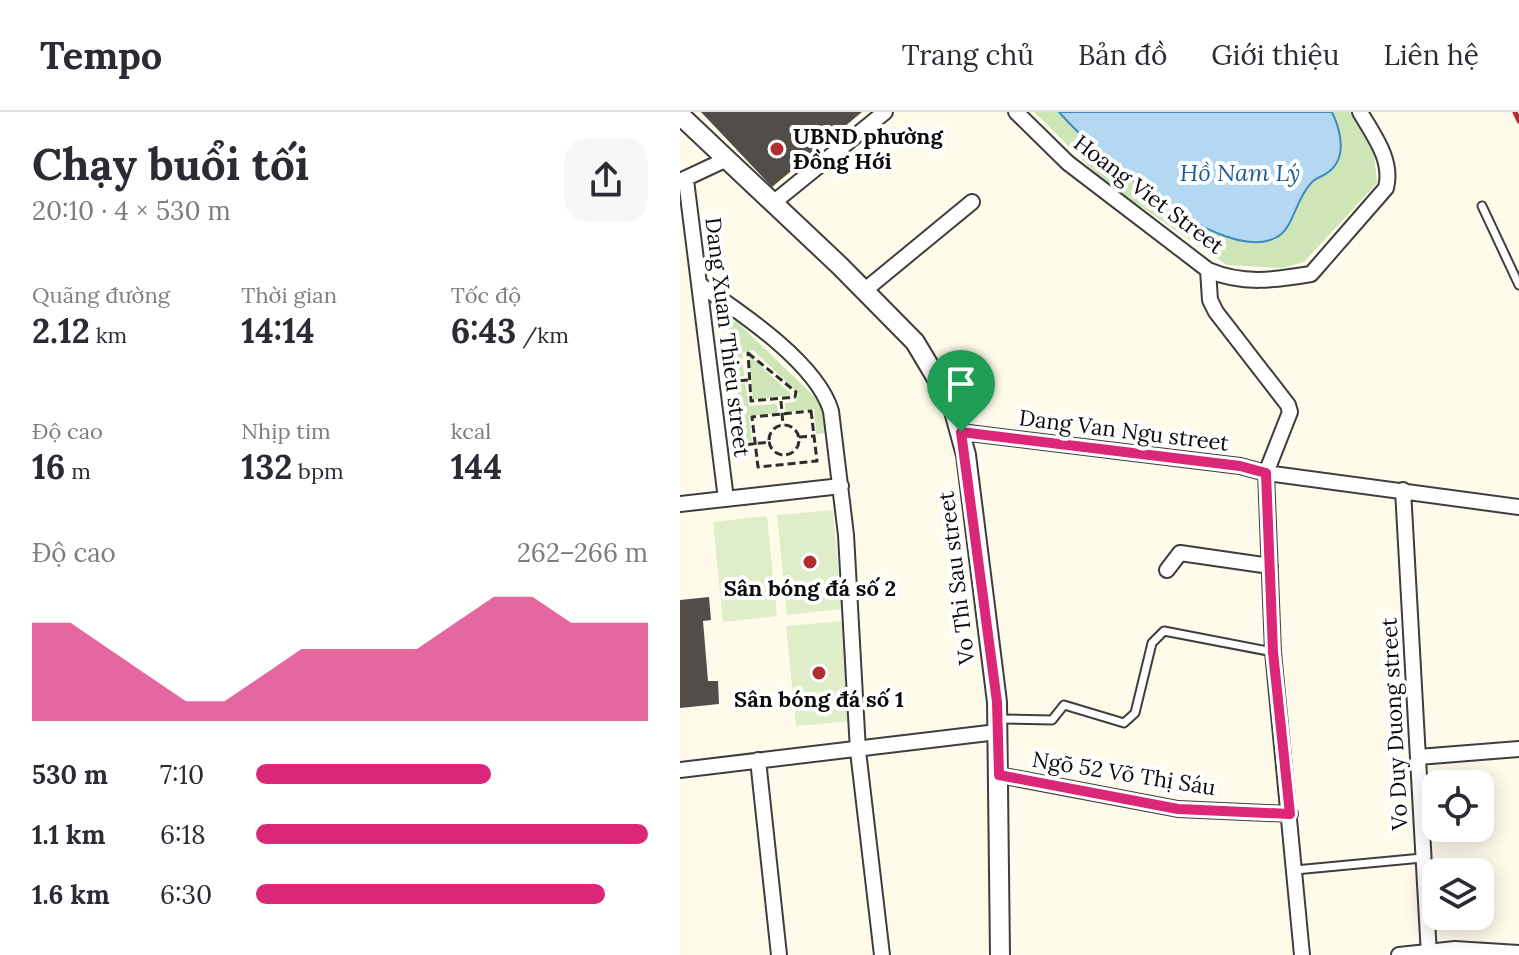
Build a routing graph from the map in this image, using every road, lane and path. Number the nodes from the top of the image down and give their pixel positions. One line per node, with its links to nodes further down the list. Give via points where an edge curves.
1 (885, 112): 8 (street)
2 (1016, 112): 10 (street, Hoang Viet Street, via 1068,163)
3 (1360, 112): 10 (street, Hoang Viet Street, via 1389,172 1386,188 1311,274 1259,282)
4 (680, 115): 5 (street, Vo Thi Sau street)
5 (727, 159): 6 (street); 8 (street, Vo Thi Sau street)
6 (683, 181): 11 (street, Dang Xuan Thieu street)
7 (972, 202): 13 (street)
8 (773, 203): 13 (street, Vo Thi Sau street)
9 (1482, 206): 12 (lane)
10 (1208, 270): 26 (street, via 1216,312 1288,405 1290,418)
11 (699, 284): 15 (street, Dang Xuan Thieu street); 20 (street, via 740,312 810,375 826,395)
12 (1519, 285)
13 (865, 290): 19 (street, Vo Thi Sau street, via 935,371)
14 (748, 380): 15 (path); 16 (path, via 751,401); 16 (path, via 748,353 796,392)
15 (712, 384): 25 (street, Dang Xuan Thieu street)
16 (781, 400): 17 (path)
17 (782, 414): 18 (path); 21 (path, via 811,411); 24 (path, via 752,417)
18 (783, 425): 22 (path); 23 (path)
19 (961, 432): 26 (street, Dang Van Ngu street); 35 (street, Vo Thi Sau street)
20 (835, 434): 21 (path); 27 (street)
21 (814, 436): 22 (path); 24 (path, via 817,461 758,467)
22 (799, 437): 23 (path, via 796,449 788,454 774,451)
23 (770, 442): 24 (path)
24 (755, 443): 25 (path)
25 (719, 448): 29 (street, Dang Xuan Thieu street)
26 (1266, 473): 28 (street, Dang Van Ngu street); 32 (street)
27 (841, 486): 29 (street); 37 (street)
28 (1403, 490): 31 (street, Dang Van Ngu street); 38 (street, Vo Duy Duong street)
29 (726, 499): 30 (street)
30 (680, 504)
31 (1519, 507)
32 (1270, 566): 33 (street, via 1187,553 1174,557); 34 (street)
33 (1167, 570)
34 (1273, 652): 35 (lane, via 1164,631 1152,643 1130,722 1064,705 1052,720); 42 (street)
35 (997, 726): 37 (street); 41 (street, Vo Thi Sau street)
36 (1519, 749): 38 (street)
37 (858, 751): 39 (street); 49 (street)
38 (1418, 757): 43 (street, Vo Duy Duong street)
39 (758, 760): 40 (street); 48 (street)
40 (680, 770)
41 (999, 775): 42 (street, Ngõ 52 Võ Thị Sáu, via 1178,809); 50 (street, Vo Thi Sau street)
42 (1290, 814): 44 (street)
43 (1422, 858): 44 (lane)
44 (1295, 870): 51 (street)
45 (1427, 930): 46 (street, Vo Duy Duong street)
46 (1429, 952): 47 (street); 52 (street)
47 (1519, 953)
48 (779, 955)
49 (882, 955)
50 (1000, 955)
51 (1302, 955)
52 (1399, 955)

